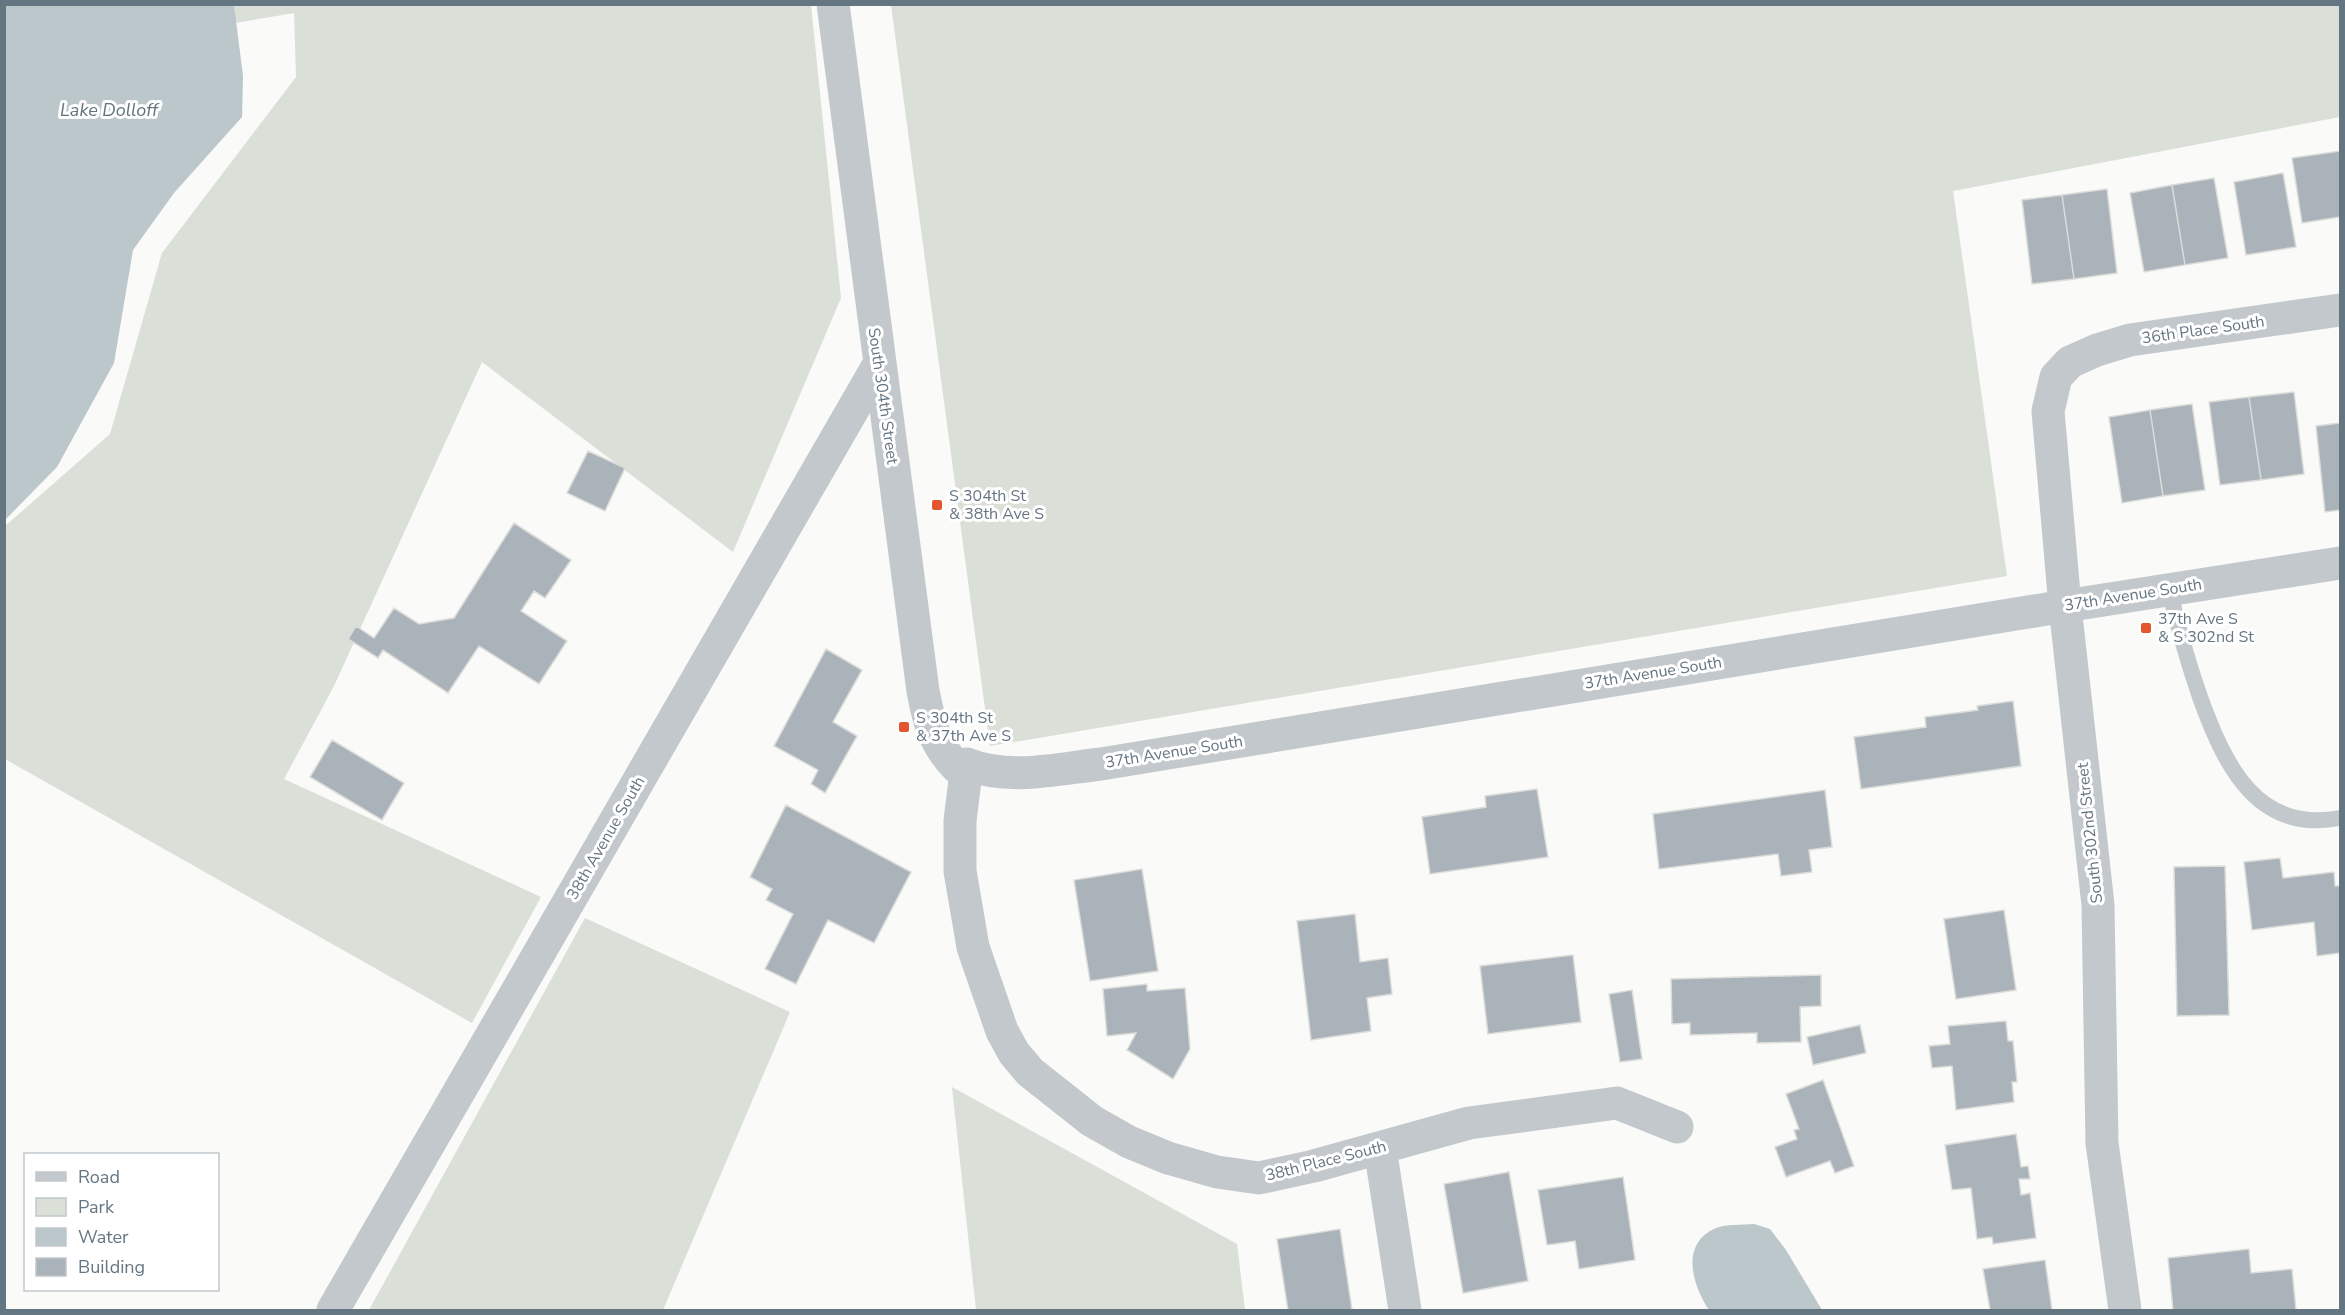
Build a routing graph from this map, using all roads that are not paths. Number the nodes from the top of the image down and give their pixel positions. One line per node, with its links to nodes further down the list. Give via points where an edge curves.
1 (833, 4): 4 (street, South 304th Street)
2 (2340, 310): 3 (street, 36th Place South, via 2130,340)
3 (2070, 362): 7 (street, South 302nd Street, via 2056,377 2048,411)
4 (878, 366): 8 (street, South 304th Street, via 929,721 946,756 957,767); 12 (street, 38th Avenue South)
5 (2340, 563): 6 (street, 37th Avenue South)
6 (2169, 589): 7 (street, 37th Avenue South); 9 (lane, via 2183,651 2217,742 2233,771 2250,793 2270,808 2298,818)
7 (2065, 606): 8 (street, 37th Avenue South, via 1101,764 1018,773 989,771); 14 (street, South 302nd Street, via 2098,905 2102,1143)
8 (967, 764): 11 (street, 38th Place South, via 958,844 973,947 1002,1031 1030,1072 1092,1122 1129,1142 1217,1172 1259,1178)
9 (2340, 818)
10 (1677, 1127): 11 (street, 38th Place South, via 1617,1103 1469,1123)
11 (1380, 1148): 13 (street)
12 (333, 1311)
13 (1405, 1311)
14 (2124, 1311)

